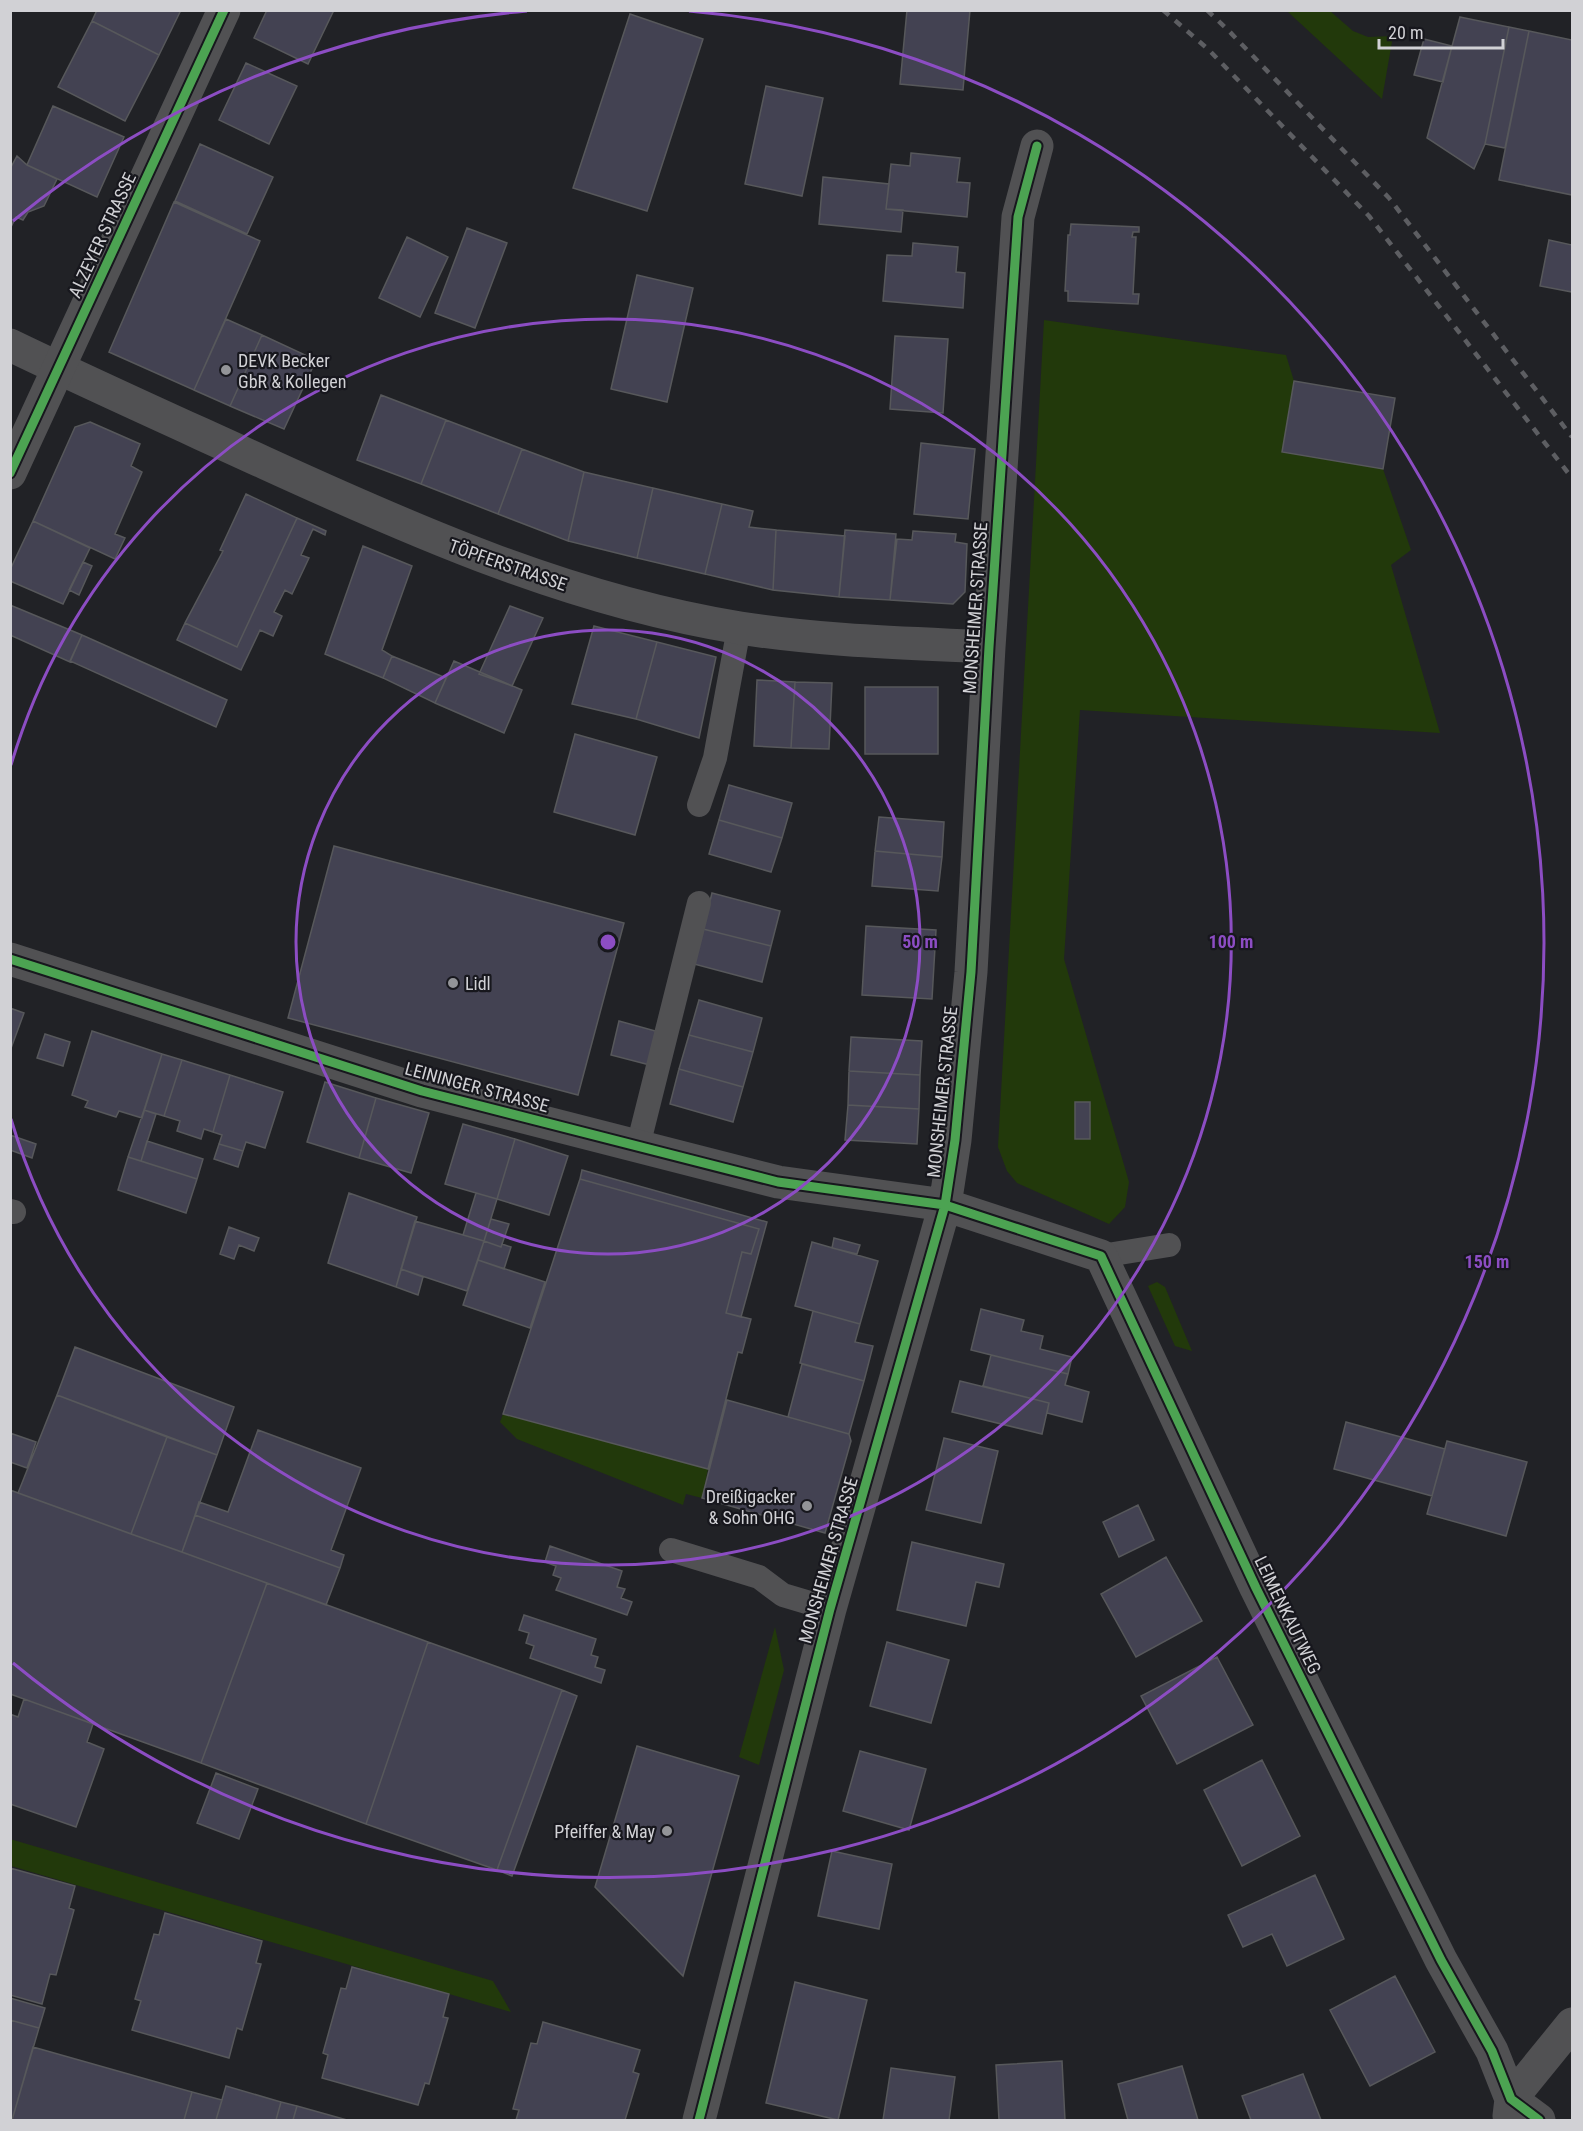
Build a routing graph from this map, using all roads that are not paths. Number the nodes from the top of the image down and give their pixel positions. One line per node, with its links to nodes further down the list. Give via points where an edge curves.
1 (224, 10): 4 (street, ALZEYER STRASSE)
2 (1037, 146): 7 (street, MONSHEIMER STRASSE, via 1018,217)
3 (10, 345): 4 (street, TÖPFERSTRASSE)
4 (59, 369): 5 (street, ALZEYER STRASSE); 6 (street, TÖPFERSTRASSE, via 442,542 584,591)
5 (10, 473)
6 (739, 628): 7 (street, TÖPFERSTRASSE, via 852,640); 8 (lane, via 715,758)
7 (989, 647): 12 (street, MONSHEIMER STRASSE, via 971,972)
8 (699, 805)
9 (699, 903): 11 (lane)
10 (10, 959): 11 (street, LEININGER STRASSE, via 422,1091)
11 (638, 1146): 12 (street, LEININGER STRASSE, via 778,1182)
12 (945, 1205): 14 (street); 16 (street, MONSHEIMER STRASSE)
13 (1169, 1245): 14 (lane)
14 (1101, 1256): 18 (street, LEIMENKAUTWEG, via 1256,1588 1441,1960 1492,2051)
15 (671, 1550): 16 (lane, via 759,1577 783,1595)
16 (830, 1610): 19 (street, MONSHEIMER STRASSE)
17 (1572, 2024): 18 (street)
18 (1510, 2110): 20 (street)
19 (699, 2121)
20 (1539, 2121)

